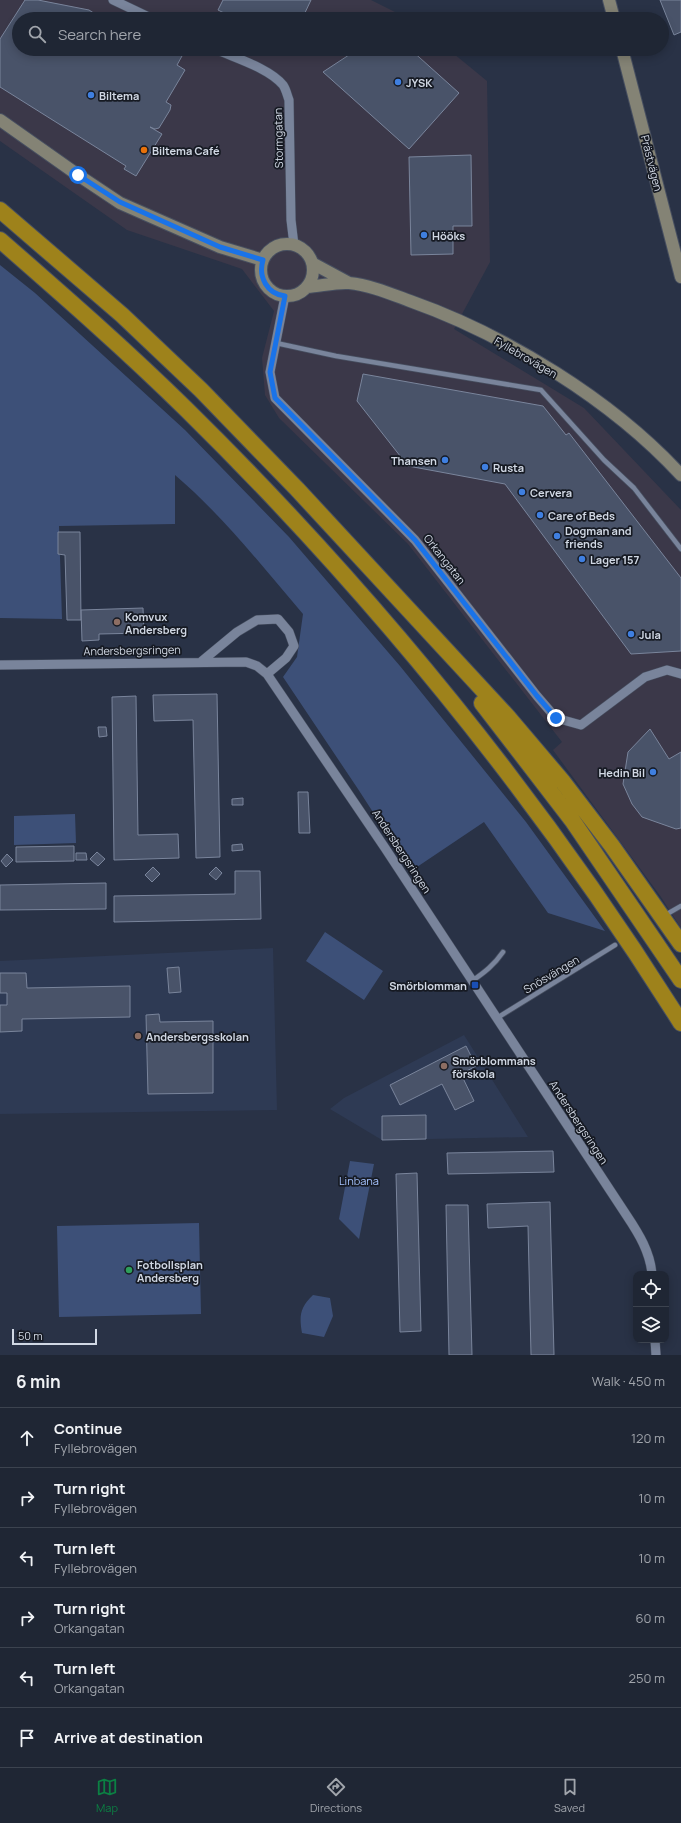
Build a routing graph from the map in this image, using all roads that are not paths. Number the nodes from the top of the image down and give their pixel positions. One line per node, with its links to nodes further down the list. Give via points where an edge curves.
1 (112, 0): 3 (street)
2 (609, 0): 4 (street)
3 (138, 12)
4 (612, 12)
5 (231, 56): 10 (street, Stormgatan, via 269,74 283,86 289,100 291,220)
6 (624, 56): 13 (street, Prästvägen)
7 (0, 120): 11 (street, via 120,202 220,247)
8 (0, 210): 20 (highway, via 122,316 201,390 297,489)
9 (0, 240): 33 (highway, via 105,332 185,408 280,504 378,613 457,708 543,820 616,922)
10 (294, 245): 11 (street, via 283,244 273,248); 12 (street, Fyllebrovägen, via 305,251)
11 (263, 260): 16 (street, via 261,274 265,284 272,291)
12 (312, 263): 14 (street, Fyllebrovägen); 15 (street, via 313,276)
13 (681, 277)
14 (349, 283): 15 (street, Fyllebrovägen); 18 (street, Fyllebrovägen, via 420,304 522,352 579,388 630,427)
15 (307, 287): 16 (street, Fyllebrovägen, via 297,294)
16 (285, 296): 17 (street, Orkangatan)
17 (276, 343): 19 (lane, via 336,356 541,390 604,460 634,488); 24 (street, Orkangatan, via 270,372 275,398 415,540 556,718 581,725 645,678 667,670)
18 (680, 473)
19 (681, 549)
20 (396, 598): 27 (highway, via 507,716 562,782 612,846); 30 (highway, via 474,692 572,820)
21 (202, 661): 22 (street, Andersbergsringen); 23 (street, Andersbergsringen, via 246,662); 23 (street, via 237,632 257,620 278,619 289,632 294,646 286,658)
22 (0, 665)
23 (267, 674): 31 (street, Andersbergsringen, via 386,848)
24 (681, 674)
25 (681, 906): 26 (lane)
26 (667, 914)
27 (681, 944)
28 (615, 945): 32 (lane, Snösvängen)
29 (503, 952): 31 (lane, via 496,963)
30 (681, 980)
31 (472, 981): 32 (street, Andersbergsringen)
32 (497, 1018): 34 (street, Andersbergsringen, via 643,1241)
33 (681, 1023)
34 (651, 1271)
35 (655, 1343): 36 (street)
36 (656, 1355)

